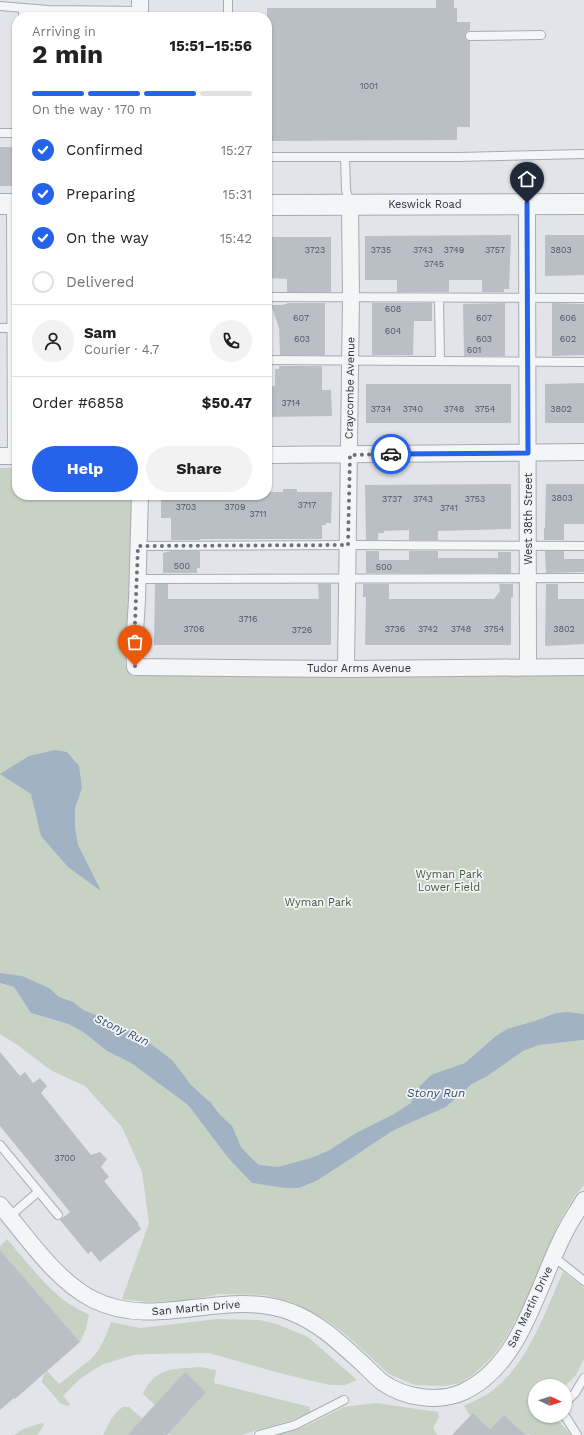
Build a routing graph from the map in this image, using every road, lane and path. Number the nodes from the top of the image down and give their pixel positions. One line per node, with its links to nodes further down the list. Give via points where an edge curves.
1 (228, 0): 8 (lane)
2 (0, 6): 3 (lane)
3 (23, 8): 5 (lane); 6 (lane)
4 (140, 9): 7 (lane)
5 (23, 12)
6 (40, 12)
7 (85, 12)
8 (228, 12)
9 (541, 35): 10 (lane)
10 (470, 36)
11 (0, 133): 12 (lane)
12 (12, 133)
13 (584, 154): 15 (lane)
14 (272, 157): 15 (lane)
15 (345, 158): 18 (lane, via 346,190)
16 (527, 203): 18 (street, Keswick Road); 19 (street, Keswick Road); 24 (street, West 38th Street)
17 (11, 204): 26 (street)
18 (350, 204): 20 (street, Keswick Road); 22 (street, Craycombe Avenue)
19 (584, 204)
20 (272, 205)
21 (272, 297): 22 (lane)
22 (351, 297): 23 (lane); 28 (street, Craycombe Avenue)
23 (439, 298): 24 (lane); 29 (lane)
24 (527, 298): 25 (lane); 30 (street, West 38th Street)
25 (584, 298)
26 (8, 328): 32 (street)
27 (272, 360): 28 (lane)
28 (350, 361): 29 (lane); 36 (street, Craycombe Avenue)
29 (440, 361): 30 (lane)
30 (527, 362): 31 (lane); 34 (street, West 38th Street)
31 (584, 362)
32 (12, 385)
33 (584, 452): 34 (street)
34 (528, 453): 36 (street); 42 (street, West 38th Street)
35 (272, 455): 36 (street)
36 (350, 455): 40 (street, Craycombe Avenue)
37 (0, 456): 38 (street)
38 (12, 456)
39 (140, 500): 41 (street)
40 (348, 545): 41 (lane); 42 (lane); 45 (street, Craycombe Avenue)
41 (138, 546): 44 (street)
42 (528, 546): 43 (lane); 46 (street, West 38th Street)
43 (584, 546)
44 (137, 578): 45 (lane); 50 (street, Tudor Arms Avenue, via 135,666)
45 (348, 578): 46 (lane); 50 (street, Craycombe Avenue)
46 (528, 578): 47 (lane); 48 (street, West 38th Street)
47 (584, 578)
48 (528, 667): 49 (street, Tudor Arms Avenue); 50 (street, Tudor Arms Avenue)
49 (584, 667)
50 (346, 669)
51 (0, 1145): 52 (lane)
52 (38, 1192): 54 (lane); 55 (lane)
53 (584, 1200): 56 (street, San Martin Drive)
54 (5, 1211): 56 (street, San Martin Drive, via 52,1267 78,1290 93,1299 121,1310 136,1312 228,1303 249,1303 290,1311 329,1333 382,1382 409,1395 428,1398 461,1392 478,1384 494,1370 521,1330)
55 (58, 1215)
56 (554, 1257): 57 (lane)
57 (584, 1281)
58 (584, 1378): 59 (lane)
59 (572, 1396)
60 (344, 1400): 62 (lane, via 295,1425)
61 (569, 1423): 63 (lane)
62 (259, 1435)
63 (577, 1435)

